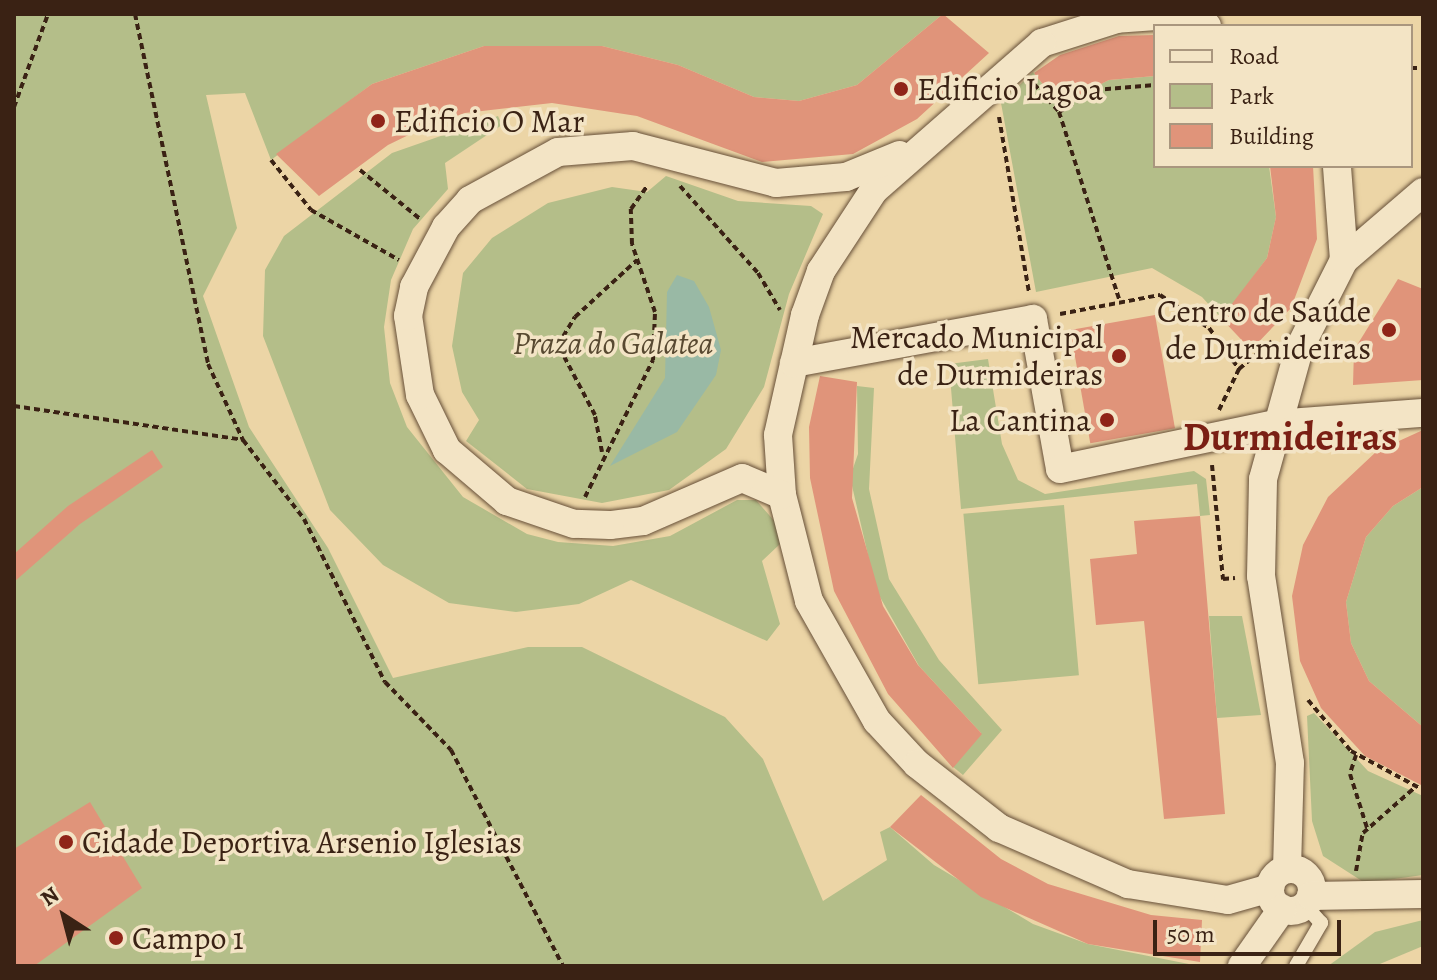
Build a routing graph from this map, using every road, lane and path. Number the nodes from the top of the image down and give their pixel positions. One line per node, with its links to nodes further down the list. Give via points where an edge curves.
1 (48, 14): 7 (path)
2 (135, 14): 30 (path, via 208,364)
3 (1197, 24): 9 (street, via 1156,16 1117,19 1042,43)
4 (1033, 83): 8 (path)
5 (1153, 85): 8 (path, via 1095,90)
6 (996, 100): 21 (path)
7 (14, 107)
8 (1059, 112): 20 (path)
9 (934, 132): 24 (street, via 849,220 821,271); 32 (street, via 892,160 810,182 742,177 633,146 558,152 470,200 419,274 408,316 420,395 447,450 507,501 574,524 610,525 643,521 742,478)
10 (271, 160): 19 (path, via 311,210)
11 (1337, 168): 18 (street)
12 (360, 170): 16 (path)
13 (670, 172): 22 (path, via 758,273)
14 (647, 186): 17 (path, via 631,209)
15 (1423, 192): 18 (street)
16 (425, 223)
17 (637, 260): 31 (path, via 655,312 653,360 635,407); 31 (path, via 575,317 558,345 595,415)
18 (1344, 260): 28 (street, via 1299,349)
19 (403, 262)
20 (1120, 302): 21 (path); 25 (path, via 1160,295 1209,328)
21 (1033, 319): 24 (street); 29 (street, via 1060,469)
22 (786, 320)
23 (1285, 330): 25 (path)
24 (794, 363): 32 (street, via 778,435)
25 (1239, 369): 29 (path)
26 (14, 406): 30 (path)
27 (1423, 413): 28 (street)
28 (1275, 424): 29 (street); 41 (street, via 1263,479 1261,576 1290,763)
29 (1209, 437): 34 (path, via 1223,579)
30 (243, 440): 43 (path, via 304,519 385,682 451,750)
31 (602, 452): 33 (path)
32 (782, 495): 41 (street, via 809,601 877,721 917,764 999,828 1128,884 1228,900)
33 (582, 507)
34 (1248, 577)
35 (1304, 694): 36 (path)
36 (1356, 755): 37 (path); 39 (path, via 1350,774)
37 (1414, 788): 38 (path); 39 (path)
38 (1423, 790)
39 (1367, 828): 40 (path)
40 (1355, 886)
41 (1291, 893): 42 (street); 44 (street); 45 (lane, via 1321,923)
42 (1423, 894)
43 (563, 966)
44 (1242, 966)
45 (1296, 966)

